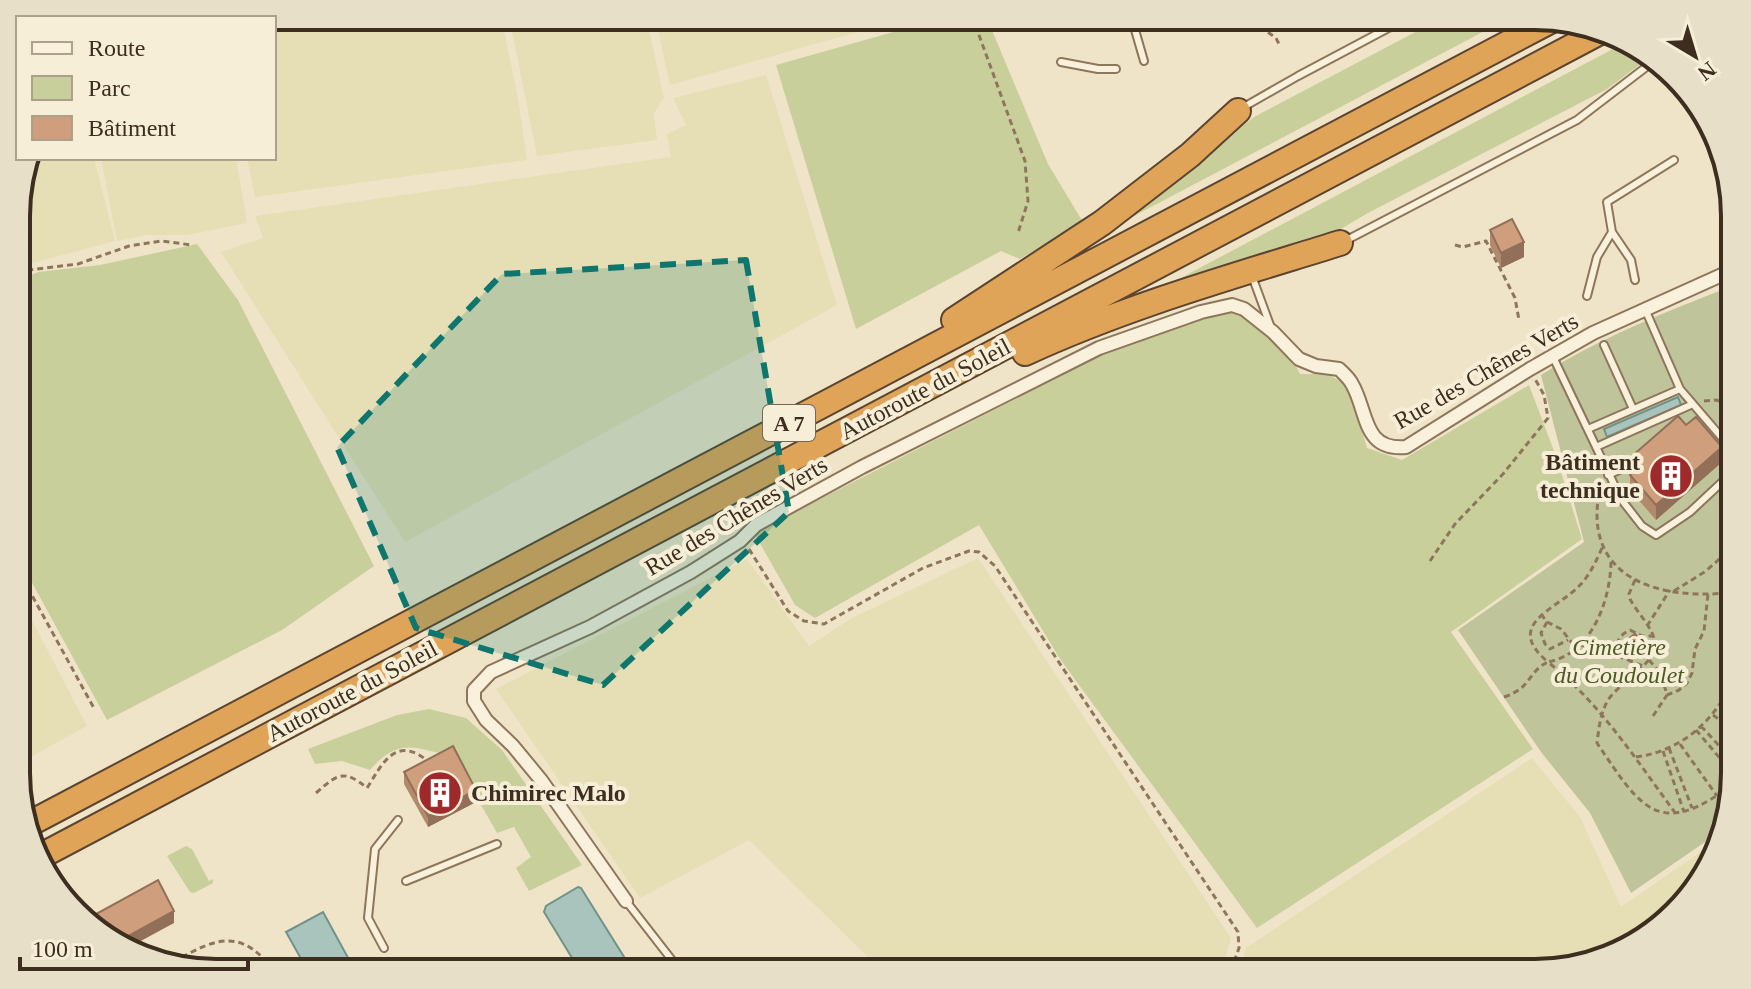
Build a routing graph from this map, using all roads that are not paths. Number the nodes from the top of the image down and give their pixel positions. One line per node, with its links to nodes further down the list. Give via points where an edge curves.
1 (1135, 30): 5 (lane)
2 (1385, 30): 9 (lane)
3 (1533, 30): 21 (highway, Autoroute du Soleil / A 7)
4 (1589, 38): 23 (highway, Autoroute du Soleil / A 7)
5 (1144, 61)
6 (1061, 62): 8 (lane)
7 (1646, 67): 12 (lane, via 1577,120)
8 (1116, 69)
9 (1238, 111): 21 (highway, via 1102,223 962,314)
10 (1674, 160): 11 (lane, via 1607,202)
11 (1612, 232): 15 (lane, via 1631,260); 16 (lane, via 1597,257)
12 (1340, 243): 13 (highway)
13 (1250, 271): 18 (lane); 23 (highway, via 1125,311)
14 (1721, 275): 17 (street, Rue des Chênes Verts)
15 (1635, 280)
16 (1587, 296)
17 (1645, 309): 20 (street, Rue des Chênes Verts); 22 (lane)
18 (1273, 332): 20 (street, Rue des Chênes Verts, via 1299,359 1339,369 1352,383 1371,433 1392,449 1406,447); 39 (street, Rue des Chênes Verts, via 1232,305 1099,348 756,525 691,572 590,627 491,672 474,690 474,701 541,780)
19 (1604, 345): 25 (lane)
20 (1553, 357): 28 (lane)
21 (886, 372): 34 (highway, Autoroute du Soleil / A 7)
22 (1680, 389): 24 (lane); 25 (lane)
23 (900, 402): 37 (highway, Autoroute du Soleil / A 7)
24 (1693, 404): 26 (lane); 29 (lane)
25 (1633, 409): 28 (lane)
26 (1666, 416): 27 (lane); 30 (lane)
27 (1670, 426)
28 (1588, 429): 30 (lane)
29 (1721, 437)
30 (1596, 447): 32 (lane)
31 (1647, 448): 32 (lane)
32 (1608, 475): 33 (lane, via 1642,526 1656,535)
33 (1721, 483)
34 (37, 820)
35 (398, 820): 40 (lane, via 375,849 368,918)
36 (497, 844): 38 (lane)
37 (48, 852)
38 (406, 881)
39 (626, 901): 41 (lane)
40 (384, 948)
41 (671, 959)

